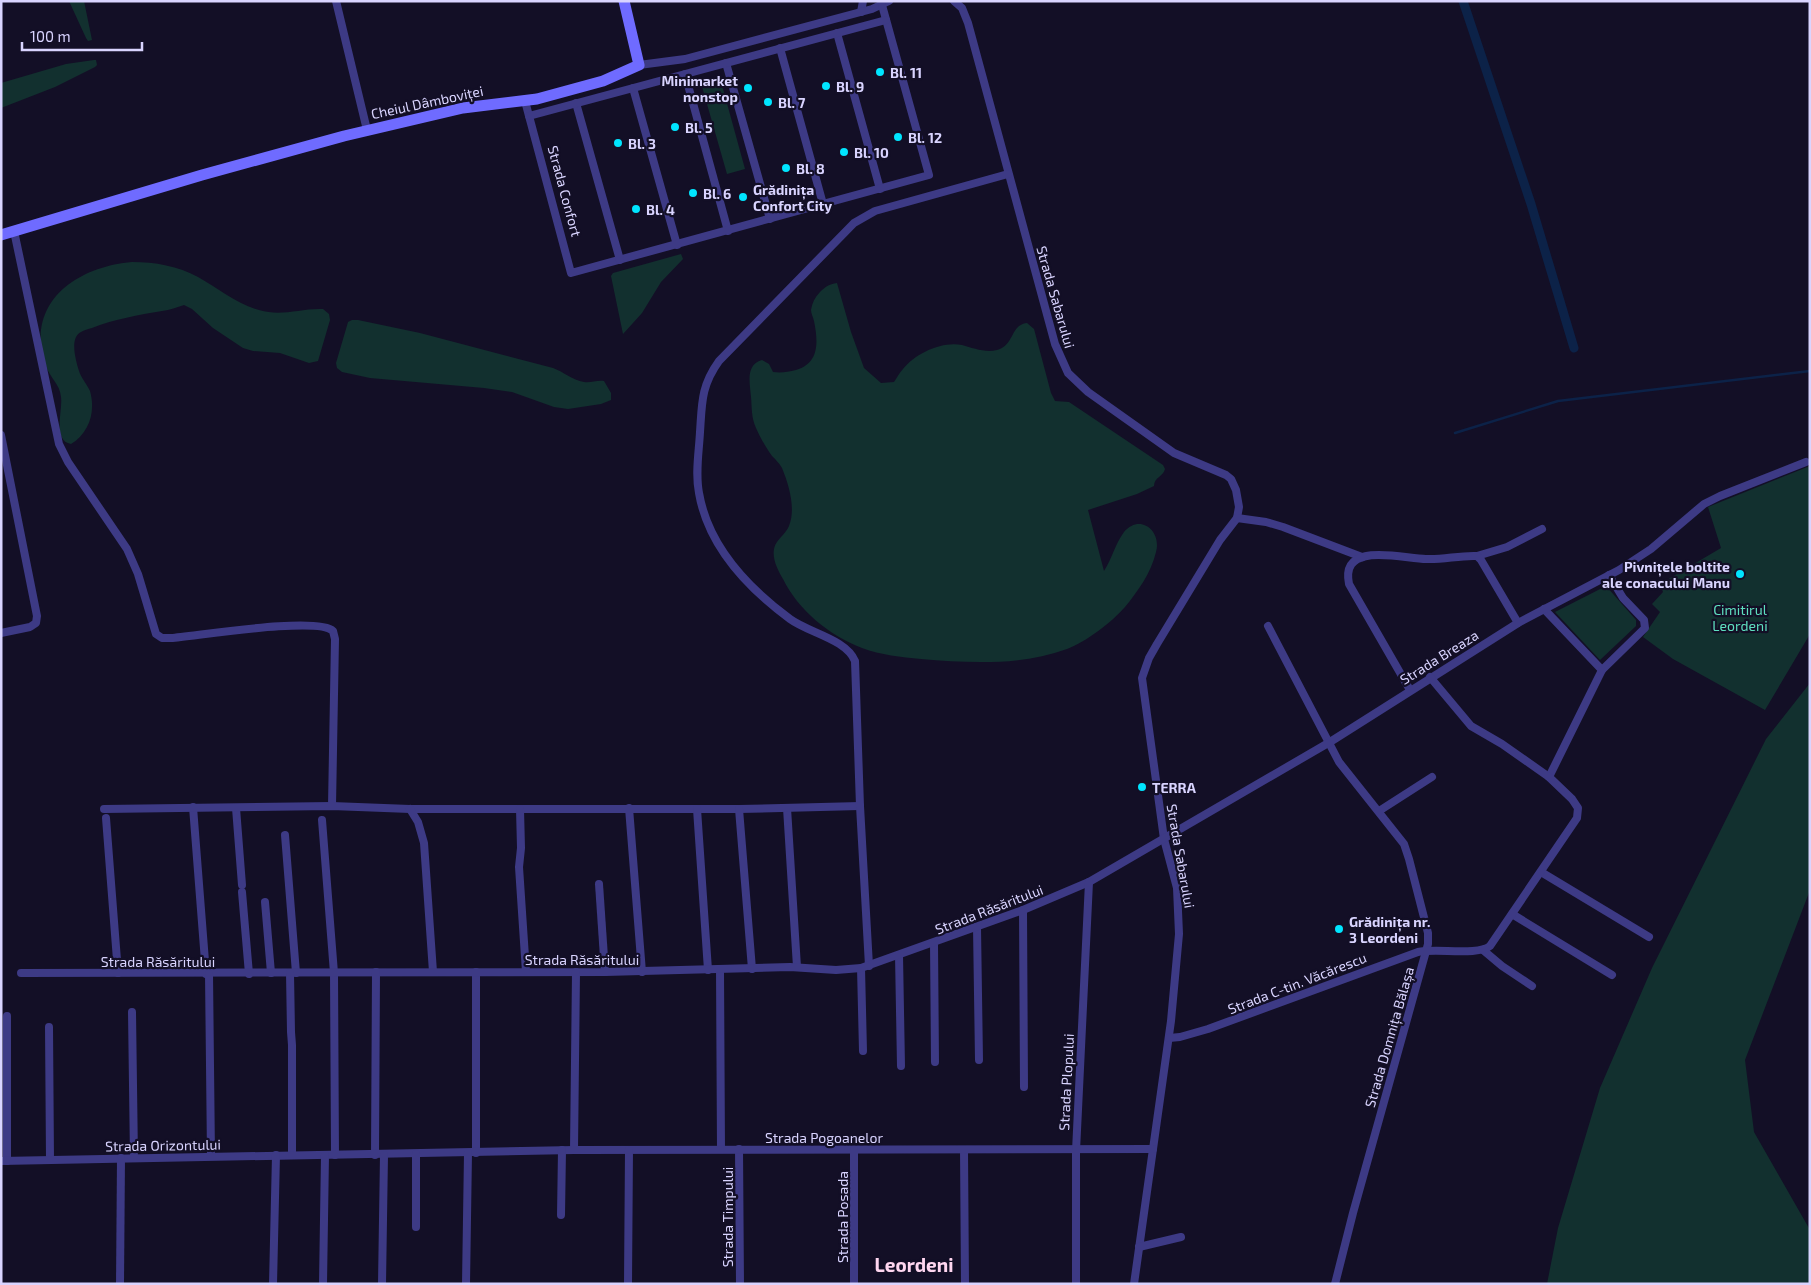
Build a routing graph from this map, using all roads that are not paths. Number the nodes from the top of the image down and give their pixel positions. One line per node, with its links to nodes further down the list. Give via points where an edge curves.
1 (336, 1): 18 (street)
2 (624, 1): 12 (street)
3 (863, 1): 6 (street)
4 (954, 1): 19 (street, Strada Sabarului, via 962,8 968,23)
5 (882, 3): 6 (street, Cheiul Dâmboviței); 7 (street)
6 (861, 12): 10 (street, Cheiul Dâmboviței)
7 (886, 20): 8 (street); 20 (street, Strada Confort, via 929,175)
8 (837, 33): 9 (street); 20 (street)
9 (780, 48): 11 (street); 21 (street)
10 (716, 50): 11 (street); 12 (street, Cheiul Dâmboviței, via 685,59)
11 (723, 64): 13 (street); 22 (street)
12 (639, 65): 15 (street, Cheiul Dâmboviței, via 588,85)
13 (685, 74): 14 (street); 23 (street)
14 (633, 88): 16 (street); 26 (street)
15 (525, 101): 17 (street); 18 (street, Cheiul Dâmboviței, via 463,108)
16 (576, 103): 17 (street); 27 (street)
17 (529, 116): 27 (street, Strada Confort, via 571,273)
18 (367, 130): 24 (street, Cheiul Dâmboviței)
19 (1008, 174): 31 (street, Strada Sabarului, via 1055,344 1068,373 1088,392 1174,453 1226,475 1238,496); 47 (street, via 875,212 854,223 719,361 704,391 698,482 701,504 716,540 734,567 763,597 797,624 844,647 855,661)
20 (880, 189): 21 (street, Strada Confort)
21 (823, 204): 22 (street, Strada Confort)
22 (770, 219): 23 (street, Strada Confort)
23 (728, 230): 26 (street, Strada Confort)
24 (14, 231): 25 (street, Cheiul Dâmboviței); 46 (street, via 57,439 68,462 127,549 156,634 170,638 300,625 327,627 333,631)
25 (1, 235)
26 (677, 245): 27 (street, Strada Confort)
27 (620, 260)
28 (1, 435): 29 (street)
29 (3, 455): 39 (street, via 37,616 36,623 30,627)
30 (1806, 462): 35 (street, Strada Breaza, via 1704,504 1651,549)
31 (1237, 518): 33 (street, via 1283,527); 61 (street, Strada Sabarului, via 1220,540 1144,669 1142,678)
32 (1542, 529): 34 (street, via 1507,547)
33 (1362, 556): 34 (street, via 1374,554 1426,560); 42 (street, via 1348,572 1351,590)
34 (1477, 556): 37 (street)
35 (1609, 575): 36 (street, Strada Breaza); 40 (street, via 1623,598 1644,620 1645,626 1639,636)
36 (1544, 609): 37 (street, Strada Breaza); 40 (street)
37 (1518, 623): 41 (street, Strada Breaza)
38 (1268, 626): 43 (street, Strada Domnița Bălașa)
39 (1, 633)
40 (1602, 670): 45 (street)
41 (1430, 677): 42 (street, Strada Breaza); 45 (street, via 1471,726)
42 (1410, 690): 43 (street, Strada Breaza)
43 (1330, 742): 57 (street, Strada Domnița Bălașa, via 1342,766); 61 (street, Strada Breaza)
44 (1432, 777): 57 (street)
45 (1549, 777): 62 (street, via 1575,802 1578,814)
46 (332, 806): 49 (street); 53 (street)
47 (860, 806): 51 (street); 75 (street)
48 (193, 807): 49 (street); 52 (street); 91 (street)
49 (236, 808): 92 (street)
50 (629, 808): 54 (street); 55 (street); 85 (street)
51 (787, 808): 56 (street); 74 (street)
52 (104, 809)
53 (410, 809): 54 (street); 80 (street, via 424,843)
54 (520, 809): 82 (street, via 519,867)
55 (697, 809): 56 (street); 77 (street)
56 (739, 809): 76 (street)
57 (1379, 811): 71 (street, Strada Domnița Bălașa, via 1407,851 1428,933)
58 (106, 818): 87 (street)
59 (322, 820): 90 (street)
60 (286, 835): 89 (street)
61 (1164, 839): 63 (street, Strada Breaza); 98 (street, Strada Sabarului, via 1176,883 1179,911 1178,961)
62 (1541, 872): 67 (street); 69 (street)
63 (1089, 882): 66 (street, Strada Răsăritului); 112 (street, Strada Plopului)
64 (599, 884): 84 (street)
65 (265, 902): 88 (street)
66 (1023, 910): 68 (street, Strada Răsăritului); 103 (street)
67 (1512, 914): 72 (street, via 1490,946); 93 (street)
68 (978, 927): 70 (street, Strada Răsăritului); 100 (street)
69 (1649, 937)
70 (934, 943): 73 (street, Strada Răsăritului); 101 (street)
71 (1427, 950): 72 (street, Strada C-tin. Văcărescu); 98 (street, Strada C-tin. Văcărescu, via 1208,1029); 140 (street, Strada Domnița Bălașa)
72 (1483, 950): 94 (street)
73 (899, 955): 75 (street, Strada Răsăritului); 102 (street)
74 (797, 967): 75 (street, Strada Răsăritului, via 836,970); 76 (street, Strada Răsăritului)
75 (865, 967): 99 (street)
76 (752, 969): 78 (street, Strada Răsăritului)
77 (708, 970): 78 (street, Strada Răsăritului); 85 (street, Strada Răsăritului)
78 (720, 970): 104 (street)
79 (376, 972): 80 (street, Strada Răsăritului); 90 (street, Strada Răsăritului); 119 (street)
80 (433, 972): 81 (street, Strada Răsăritului)
81 (476, 972): 82 (street, Strada Răsăritului); 113 (street)
82 (526, 972): 83 (street, Strada Răsăritului)
83 (576, 972): 84 (street, Strada Răsăritului); 107 (street)
84 (605, 972): 85 (street, Strada Răsăritului)
85 (642, 972)
86 (21, 973): 87 (street, Strada Răsăritului)
87 (118, 973): 91 (street, Strada Răsăritului)
88 (271, 973): 89 (street, Strada Răsăritului); 92 (street, Strada Răsăritului)
89 (293, 973): 90 (street, Strada Răsăritului); 116 (street)
90 (334, 973): 118 (street)
91 (208, 974): 92 (street, Strada Răsăritului); 120 (street)
92 (249, 974)
93 (1612, 975)
94 (1532, 986)
95 (132, 1012): 122 (street)
96 (7, 1016): 124 (street)
97 (49, 1027): 123 (street)
98 (1169, 1038): 105 (street, Strada Sabarului)
99 (864, 1051)
100 (979, 1060)
101 (936, 1062)
102 (900, 1066)
103 (1024, 1087)
104 (721, 1149): 108 (street, Strada Pogoanelor); 109 (street, Strada Pogoanelor)
105 (1153, 1149): 112 (street, Strada Pogoanelor); 128 (street, Strada Sabarului)
106 (562, 1150): 107 (street, Strada Orizontului); 113 (street, Strada Orizontului); 125 (street)
107 (574, 1150): 108 (street, Strada Orizontului)
108 (629, 1150): 134 (street)
109 (739, 1150): 110 (street, Strada Pogoanelor); 135 (street, Strada Timpului)
110 (854, 1150): 111 (street, Strada Pogoanelor); 136 (street, Strada Posada)
111 (964, 1150): 112 (street, Strada Pogoanelor); 137 (street)
112 (1076, 1151): 138 (street, Strada Plopului)
113 (472, 1153): 114 (street, Strada Orizontului); 133 (street)
114 (416, 1154): 119 (street, Strada Orizontului); 126 (street)
115 (276, 1155): 116 (street, Strada Orizontului); 120 (street, Strada Orizontului); 130 (street)
116 (292, 1155): 117 (street, Strada Orizontului)
117 (325, 1155): 118 (street, Strada Orizontului); 131 (street)
118 (336, 1155): 119 (street, Strada Orizontului)
119 (380, 1155): 132 (street)
120 (211, 1156): 122 (street, Strada Orizontului)
121 (121, 1158): 122 (street, Strada Orizontului); 123 (street, Strada Orizontului); 129 (street)
122 (134, 1158)
123 (50, 1160): 124 (street, Strada Orizontului)
124 (4, 1161)
125 (561, 1215)
126 (416, 1226)
127 (1181, 1236): 128 (street)
128 (1139, 1247): 139 (street, Strada Sabarului)
129 (120, 1284)
130 (273, 1284)
131 (323, 1284)
132 (382, 1284)
133 (466, 1284)
134 (628, 1284)
135 (740, 1284)
136 (854, 1284)
137 (966, 1284)
138 (1076, 1284)
139 (1134, 1284)
140 (1335, 1284)

